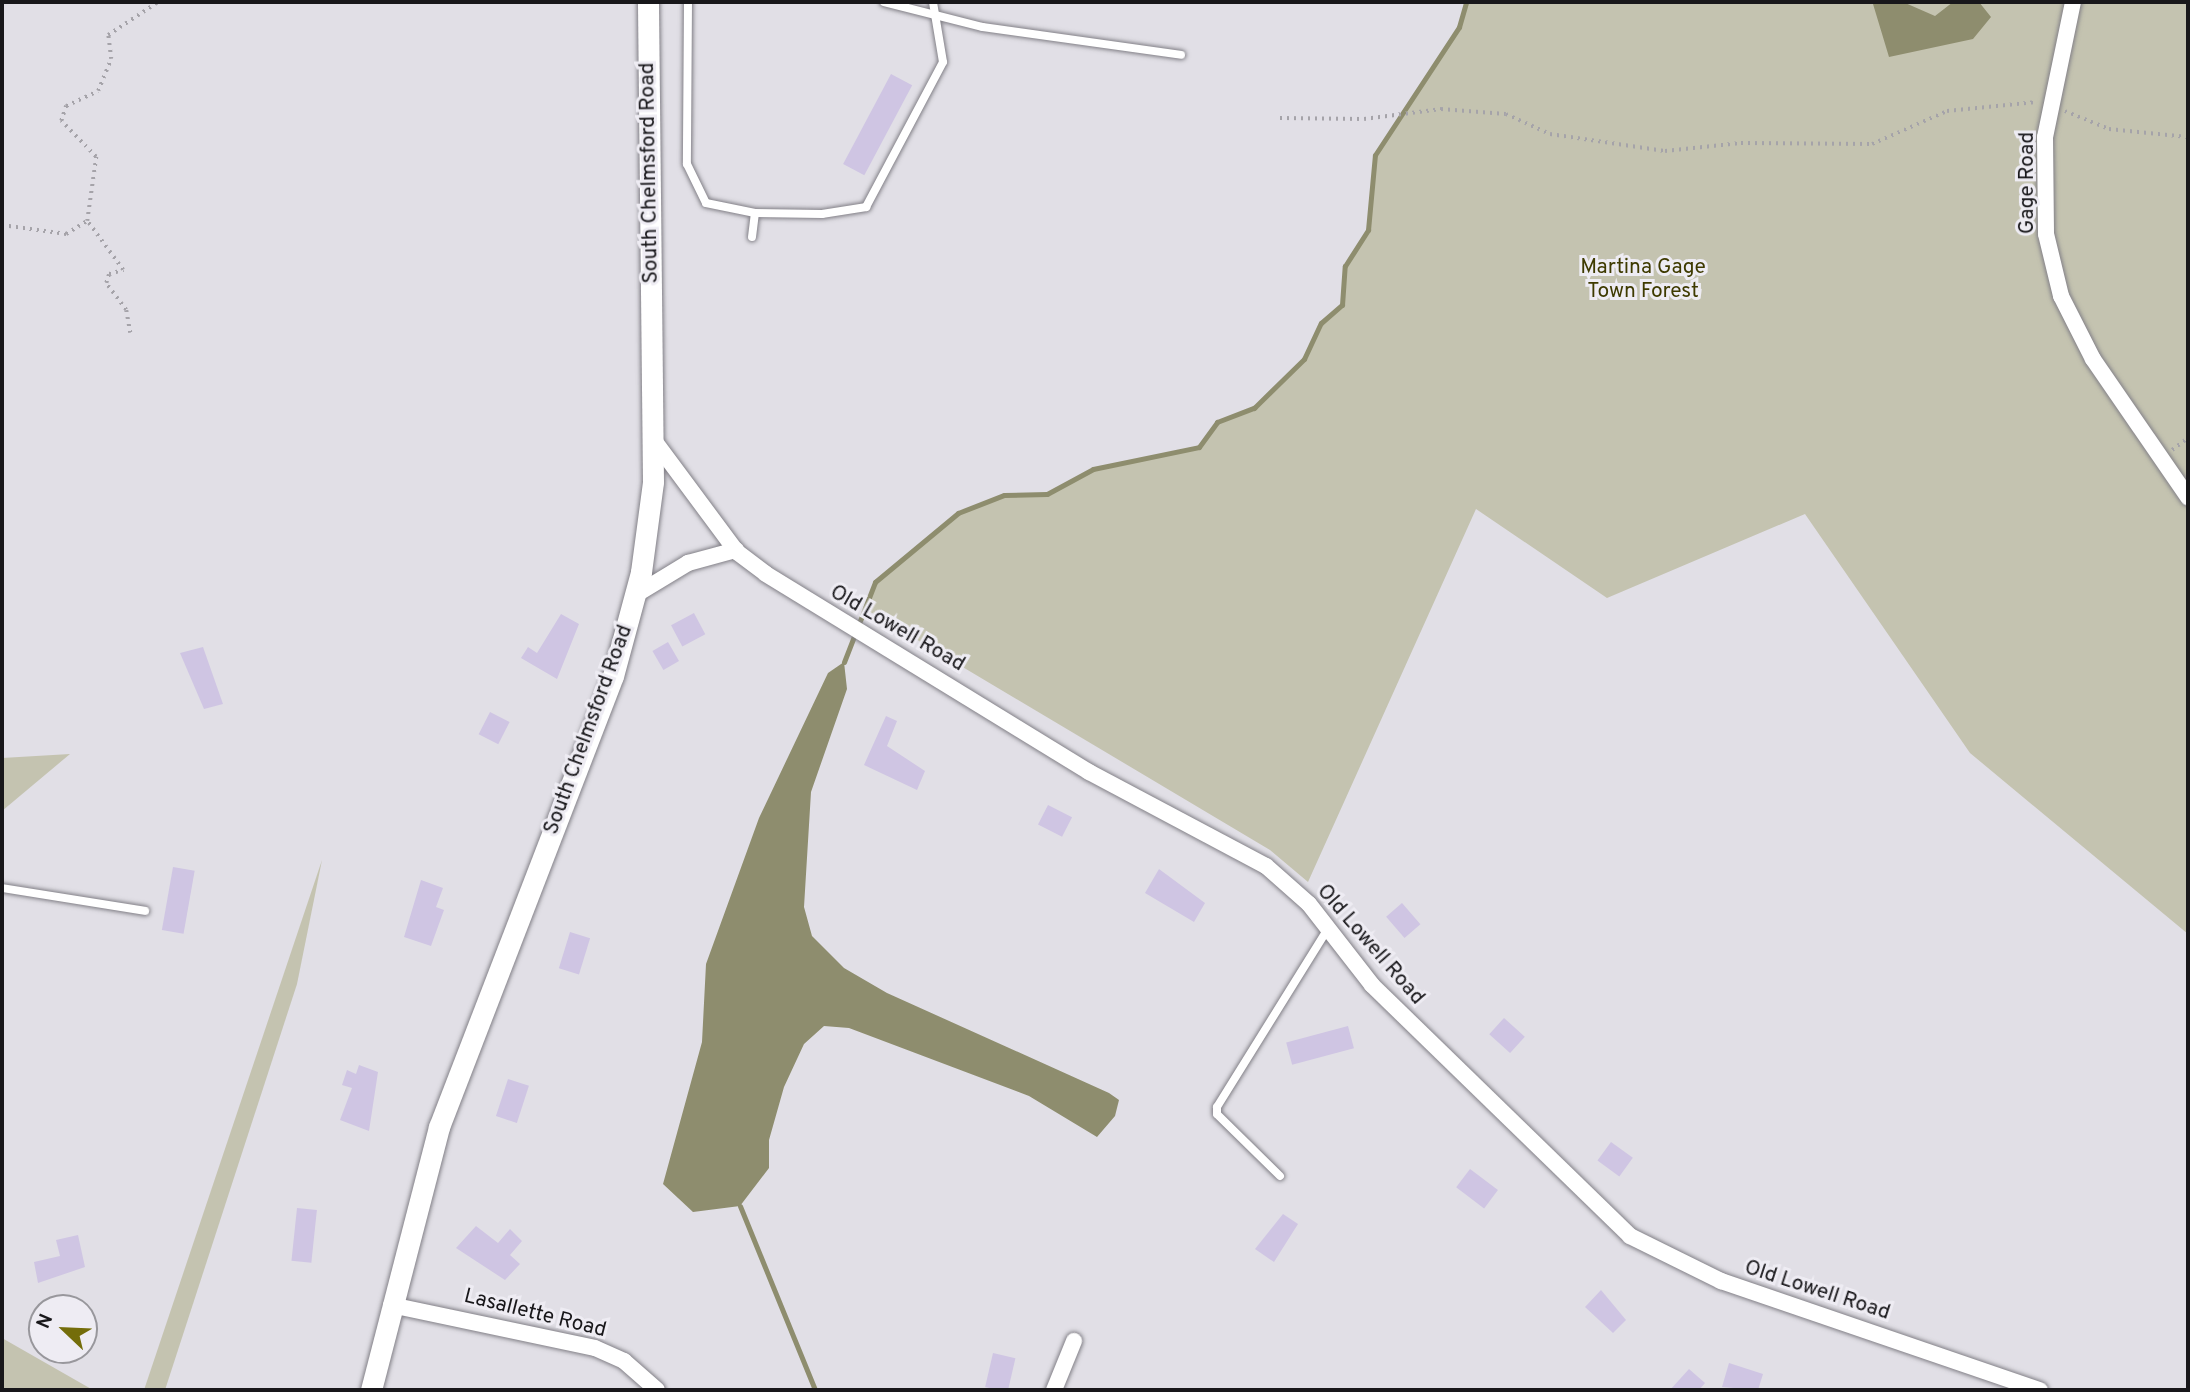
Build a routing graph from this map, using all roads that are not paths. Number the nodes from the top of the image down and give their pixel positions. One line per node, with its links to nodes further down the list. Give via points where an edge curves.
1 (648, 2): 10 (main road, South Chelmsford Road)
2 (688, 2): 8 (lane, via 687,164 706,203)
3 (884, 2): 6 (lane)
4 (933, 2): 6 (lane)
5 (2073, 2): 11 (street, Gage Road, via 2045,137 2046,234 2061,296 2093,359)
6 (940, 16): 7 (lane); 8 (lane, via 943,62 866,206)
7 (1181, 55)
8 (755, 213): 9 (lane)
9 (752, 237)
10 (653, 439): 12 (street, Old Lowell Road); 13 (main road, South Chelmsford Road, via 649,524)
11 (2188, 497)
12 (736, 550): 13 (street, via 688,563); 16 (street, Old Lowell Road, via 810,604 930,669 1089,772 1266,866)
13 (637, 594): 18 (main road, South Chelmsford Road, via 594,729 452,1090)
14 (2, 888): 15 (lane)
15 (145, 912)
16 (1329, 928): 17 (lane, via 1217,1107 1217,1114); 23 (street, Old Lowell Road, via 1372,985 1630,1236 1721,1281)
17 (1280, 1176)
18 (391, 1306): 20 (main road, South Chelmsford Road); 21 (street, Lasallette Road, via 595,1348 624,1361)
19 (1074, 1342): 22 (street)
20 (371, 1390)
21 (657, 1390)
22 (1054, 1390)
23 (2040, 1390)

